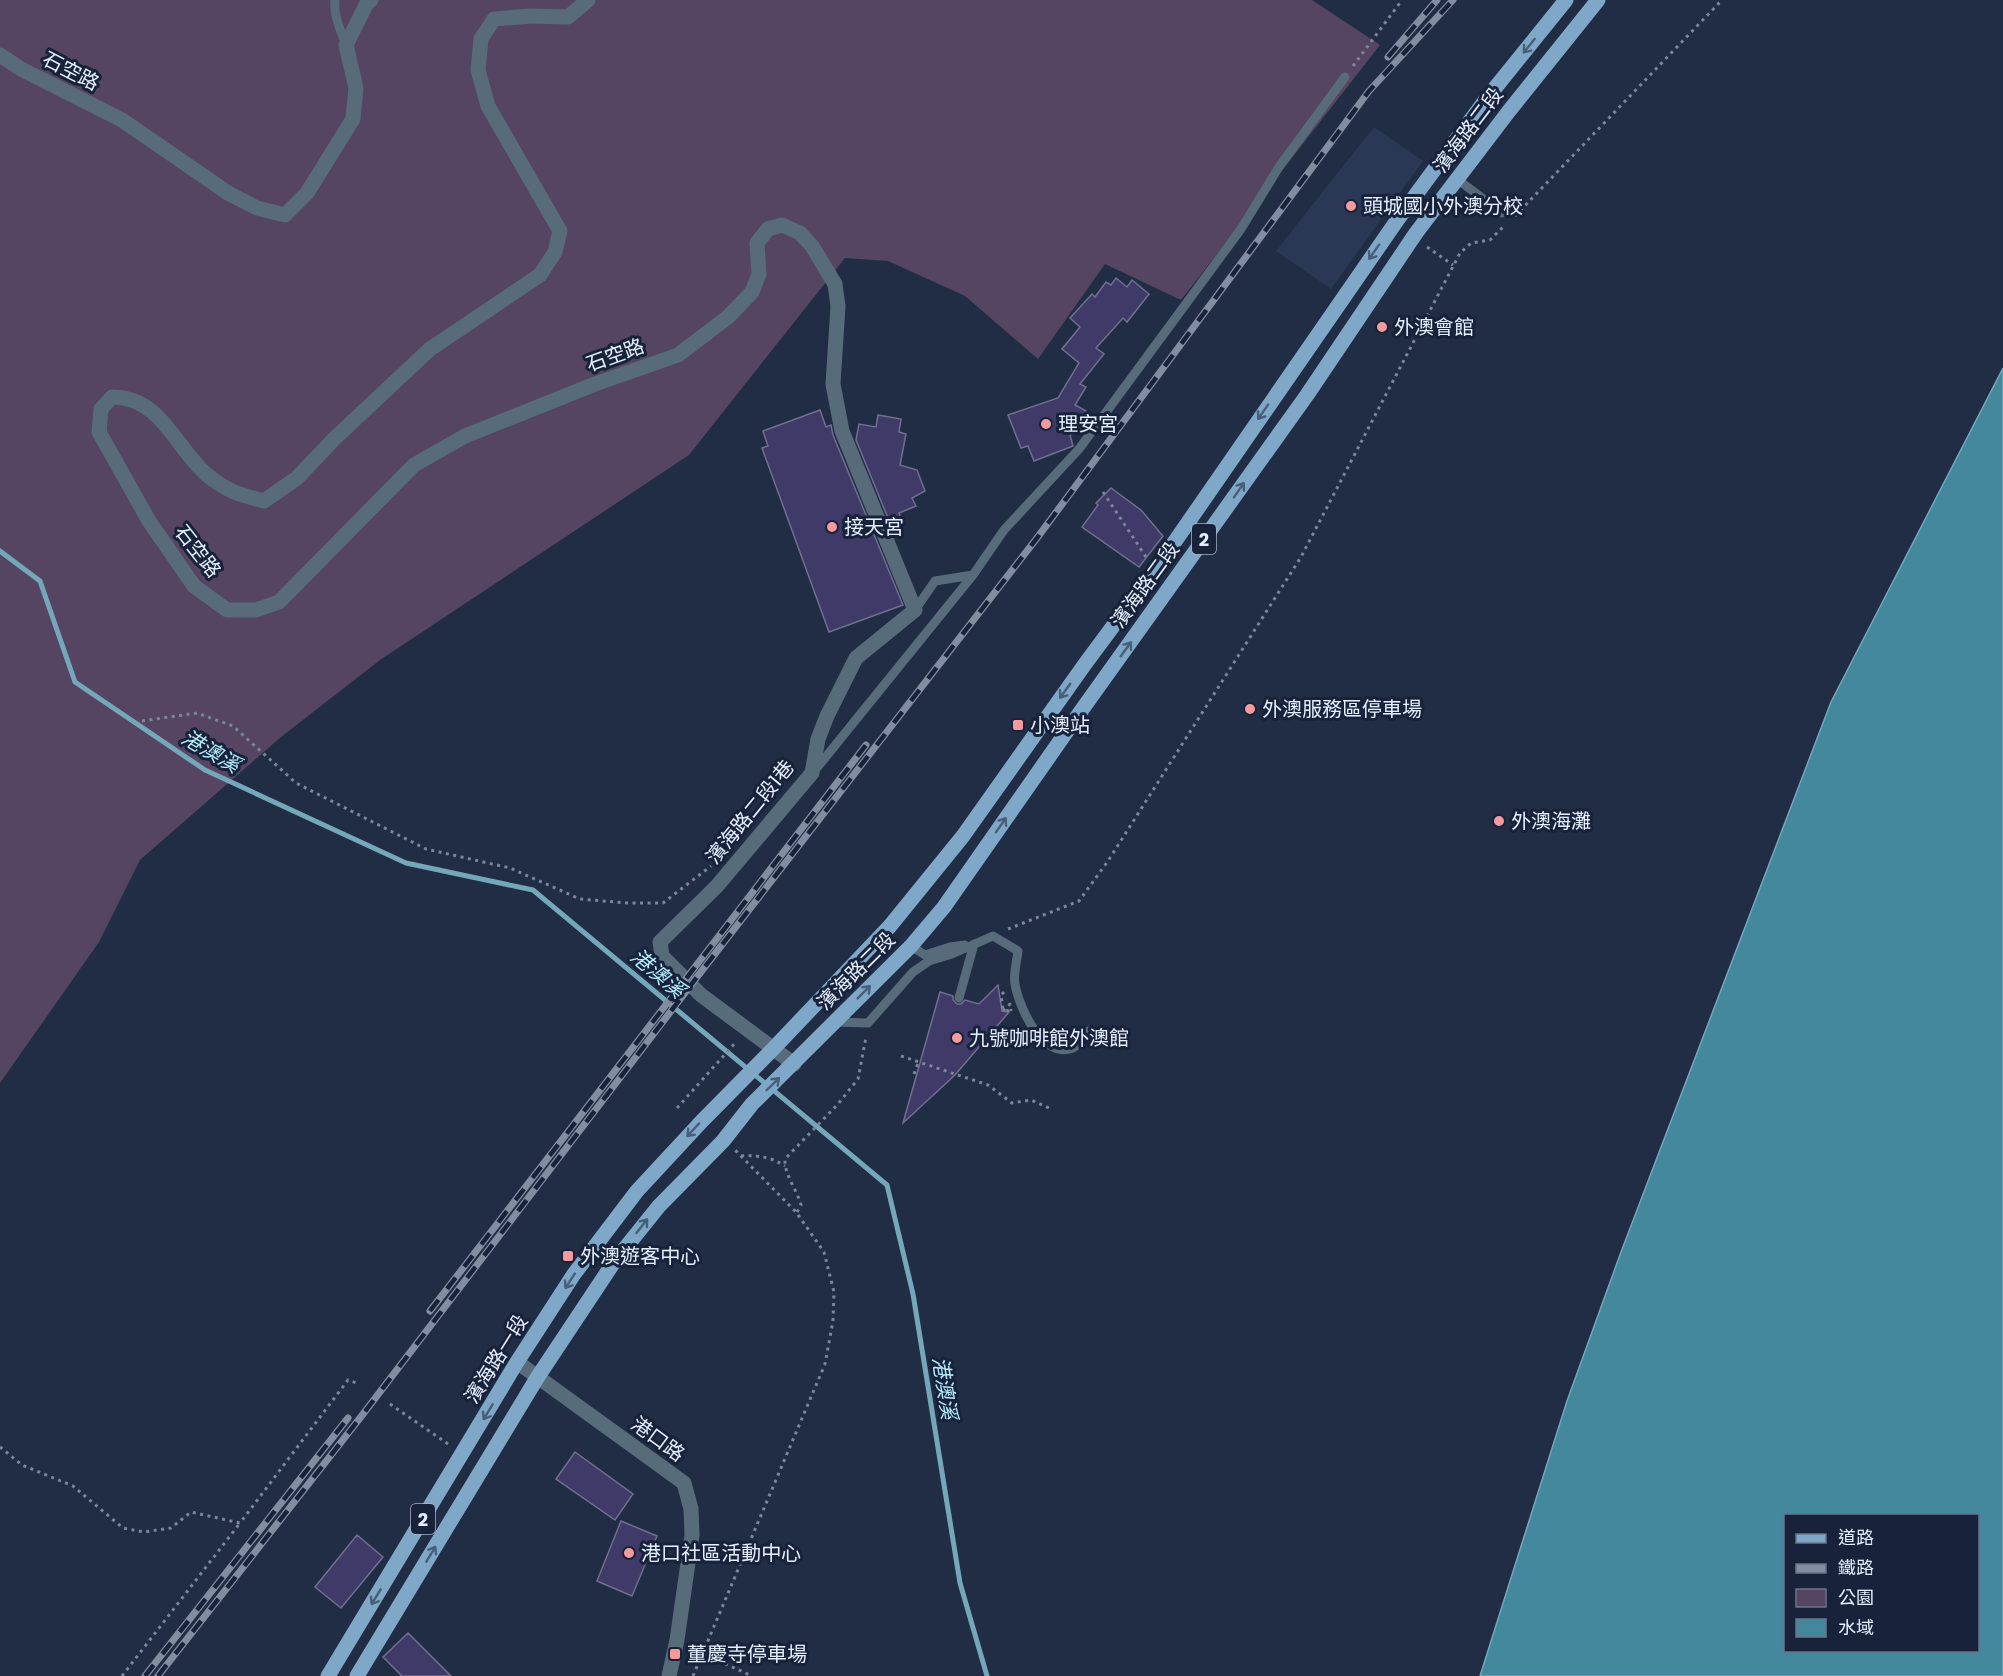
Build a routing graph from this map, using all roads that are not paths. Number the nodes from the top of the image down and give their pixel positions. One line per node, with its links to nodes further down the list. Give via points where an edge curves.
1 (335, 0): 6 (lane)
2 (371, 0): 6 (street)
3 (588, 0): 18 (street, 石空路, via 568,17 494,19 481,39 478,70 488,106 560,231 555,252 540,275 430,349 297,478 264,501 236,494 205,473 155,412 124,397 112,397 101,409 99,432 107,448 149,521 194,586 227,610 256,610 279,602 414,465 465,436 678,355 728,317 752,292 759,274 757,243 768,229 782,225 806,239 835,284 838,306 833,384 842,431)
4 (1566, 0): 11 (main road, 濱海路二段 / 2, one-way to 11, via 1487,98)
5 (1598, 0): 9 (main road, 濱海路二段 / 2)
6 (346, 45): 7 (street, 石空路, via 356,88 353,119 307,193 285,215 256,208 228,193 122,120)
7 (0, 55)
8 (1345, 77): 16 (lane, via 1279,167 1241,229 1086,439 1004,530)
9 (1457, 178): 10 (lane); 12 (main road, 濱海路二段 / 2)
10 (1502, 213)
11 (1398, 219): 12 (main road); 13 (main road, 濱海路二段 / 2, one-way to 13)
12 (1421, 239): 14 (main road, 濱海路二段 / 2)
13 (1286, 379): 14 (main road); 15 (main road, 濱海路二段 / 2, one-way to 15)
14 (1306, 395): 17 (main road, 濱海路二段 / 2, one-way to 14)
15 (1154, 560): 17 (main road); 19 (main road, 濱海路二段 / 2)
16 (973, 575): 18 (lane, 濱海路二段1巷, via 935,581); 21 (lane)
17 (1178, 577): 20 (main road, 濱海路二段 / 2, one-way to 17)
18 (915, 610): 21 (street, 濱海路二段1巷, via 856,658 818,739)
19 (1085, 664): 20 (main road); 22 (main road, 濱海路二段 / 2, one-way to 22)
20 (1107, 675): 23 (main road, 濱海路二段 / 2, one-way to 20)
21 (812, 773): 29 (street, 濱海路二段1巷, via 717,886 660,942 662,956 701,995)
22 (963, 836): 23 (main road); 29 (main road, 濱海路二段 / 2, via 890,926)
23 (983, 850): 25 (main road, 濱海路二段 / 2)
24 (974, 944): 25 (lane, via 925,956); 26 (lane); 27 (lane, via 929,961 913,972 868,1023); 28 (lane, via 993,936 1018,951 1014,982 1026,1019 1044,1042 1063,1050 1075,1047)
25 (911, 946): 27 (main road, 濱海路二段 / 2, one-way to 25)
26 (959, 998)
27 (834, 1022): 30 (main road, 濱海路二段 / 2)
28 (1089, 1031)
29 (773, 1049): 30 (street, 濱海路二段1巷); 31 (main road, 濱海路一段 / 2, one-way to 31, via 637,1191 574,1274)
30 (794, 1064): 32 (main road, 2, one-way to 30, via 622,1252 659,1206)
31 (517, 1362): 32 (street, 港口路); 33 (main road, 濱海路一段 / 2, one-way to 33)
32 (537, 1378): 34 (main road, 2, one-way to 32); 37 (street, 港口路, via 684,1483 692,1535)
33 (395, 1566): 34 (main road); 35 (main road, 濱海路一段 / 2, one-way to 35)
34 (417, 1579): 36 (main road, 2)
35 (328, 1676)
36 (357, 1676)
37 (669, 1676)

